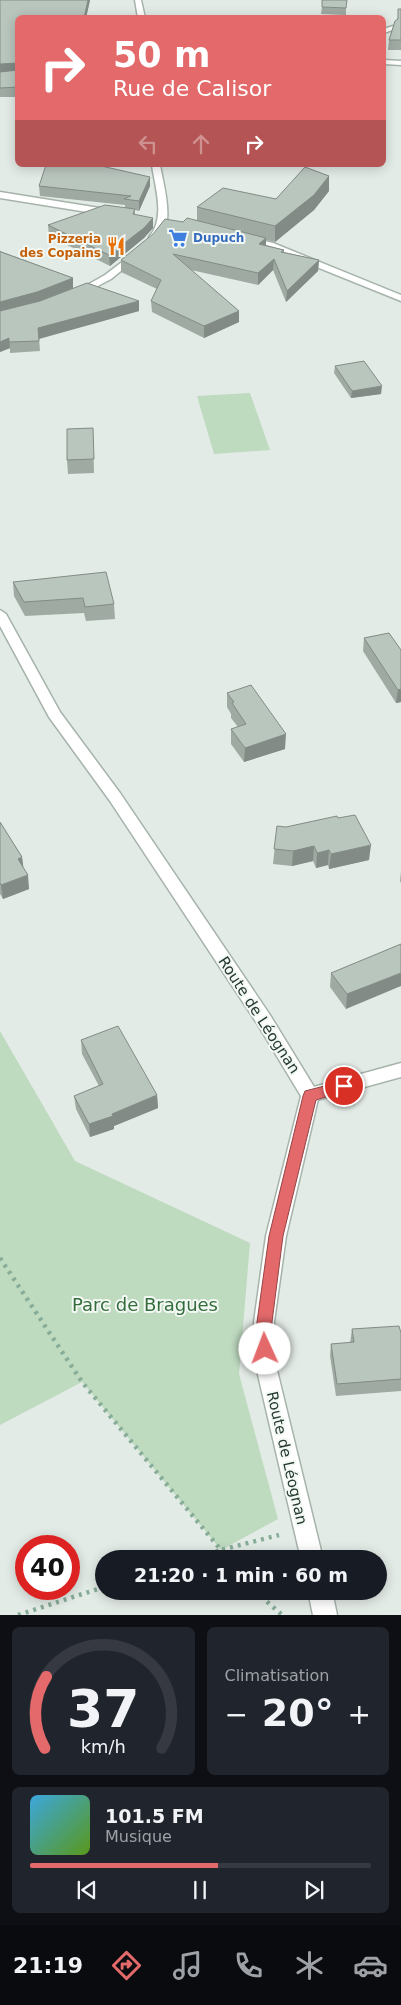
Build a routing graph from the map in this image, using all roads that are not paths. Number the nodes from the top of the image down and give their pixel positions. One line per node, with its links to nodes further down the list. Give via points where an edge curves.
1 (138, 0): 2 (street)
2 (141, 15)
3 (393, 28): 4 (street)
4 (386, 30)
5 (386, 62): 6 (street)
6 (401, 63)
7 (156, 167): 12 (street, via 165,220 158,234 116,271)
8 (0, 196): 9 (street)
9 (120, 214)
10 (241, 238): 11 (street, via 270,245)
11 (401, 298)
12 (65, 299)
13 (0, 614): 15 (street, Route de Léognan, via 54,714 115,797 248,995)
14 (401, 1070): 15 (street)
15 (310, 1096): 16 (street, Route de Léognan, via 276,1236 264,1322 265,1362)
16 (310, 1550)
17 (322, 1600): 18 (street)
18 (325, 1615)

